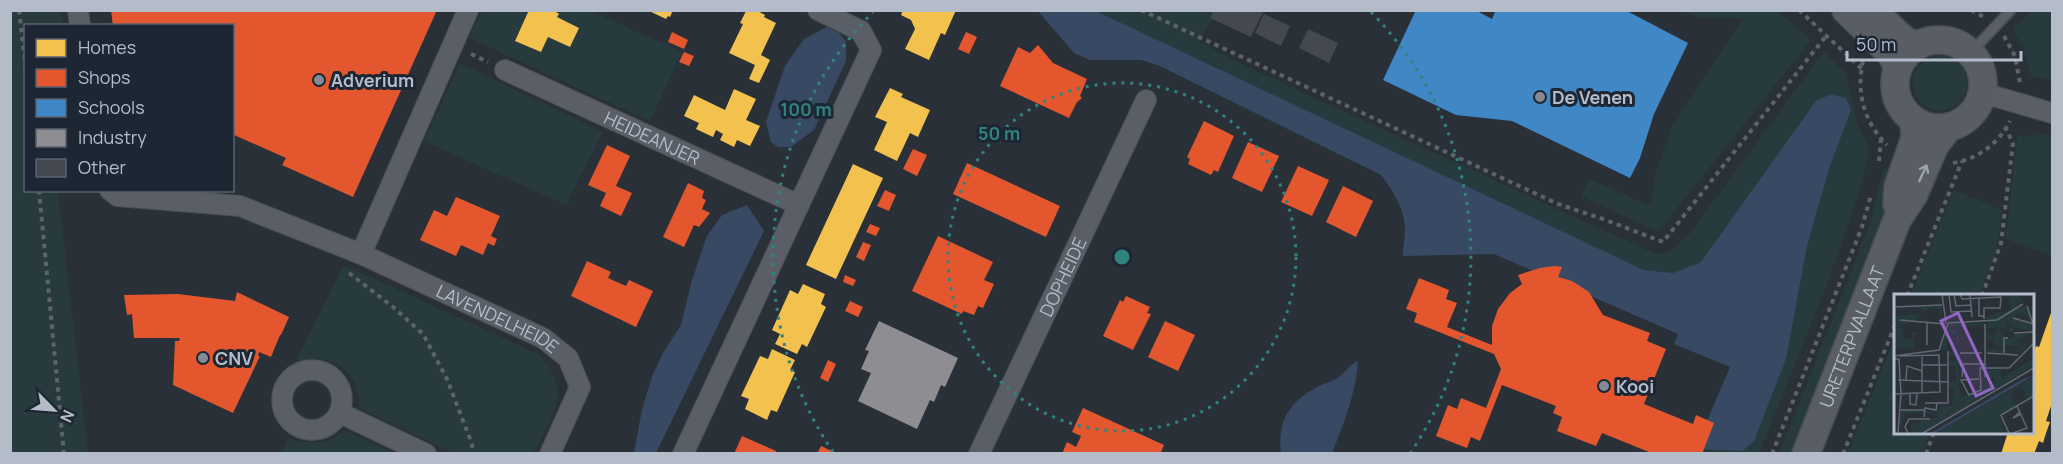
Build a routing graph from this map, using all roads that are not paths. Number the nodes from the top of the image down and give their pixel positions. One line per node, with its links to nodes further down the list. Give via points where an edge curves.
1 (468, 10): 18 (street)
2 (818, 10): 16 (street, via 861,31 871,50)
3 (1846, 10): 8 (main road, via 1891,54)
4 (1872, 10): 6 (main road, via 1904,40)
5 (2011, 10): 7 (lane)
6 (1917, 46): 7 (main road, via 1930,40 1945,40); 8 (main road)
7 (1971, 52): 10 (main road, via 1982,71)
8 (1898, 68): 13 (main road, via 1897,96)
9 (505, 70): 16 (street, HEIDEANJER)
10 (1983, 93): 12 (street); 14 (main road, via 1968,117)
11 (1146, 100): 23 (street, DOPHEIDE)
12 (2052, 113)
13 (1914, 120): 14 (main road); 17 (main road, URETERPVALLAAT, via 1914,138 1898,187)
14 (1949, 127): 17 (main road, URETERPVALLAAT, one-way to 14, via 1914,194 1935,145)
15 (112, 192): 18 (street, LAVENDELHEIDE, via 117,196 240,206)
16 (799, 205): 22 (street)
17 (1897, 220): 24 (main road, URETERPVALLAAT)
18 (361, 254): 21 (street, LAVENDELHEIDE, via 543,338 568,358 580,387)
19 (340, 413): 20 (street)
20 (426, 453)
21 (550, 453)
22 (683, 453)
23 (979, 453)
24 (1806, 453)

